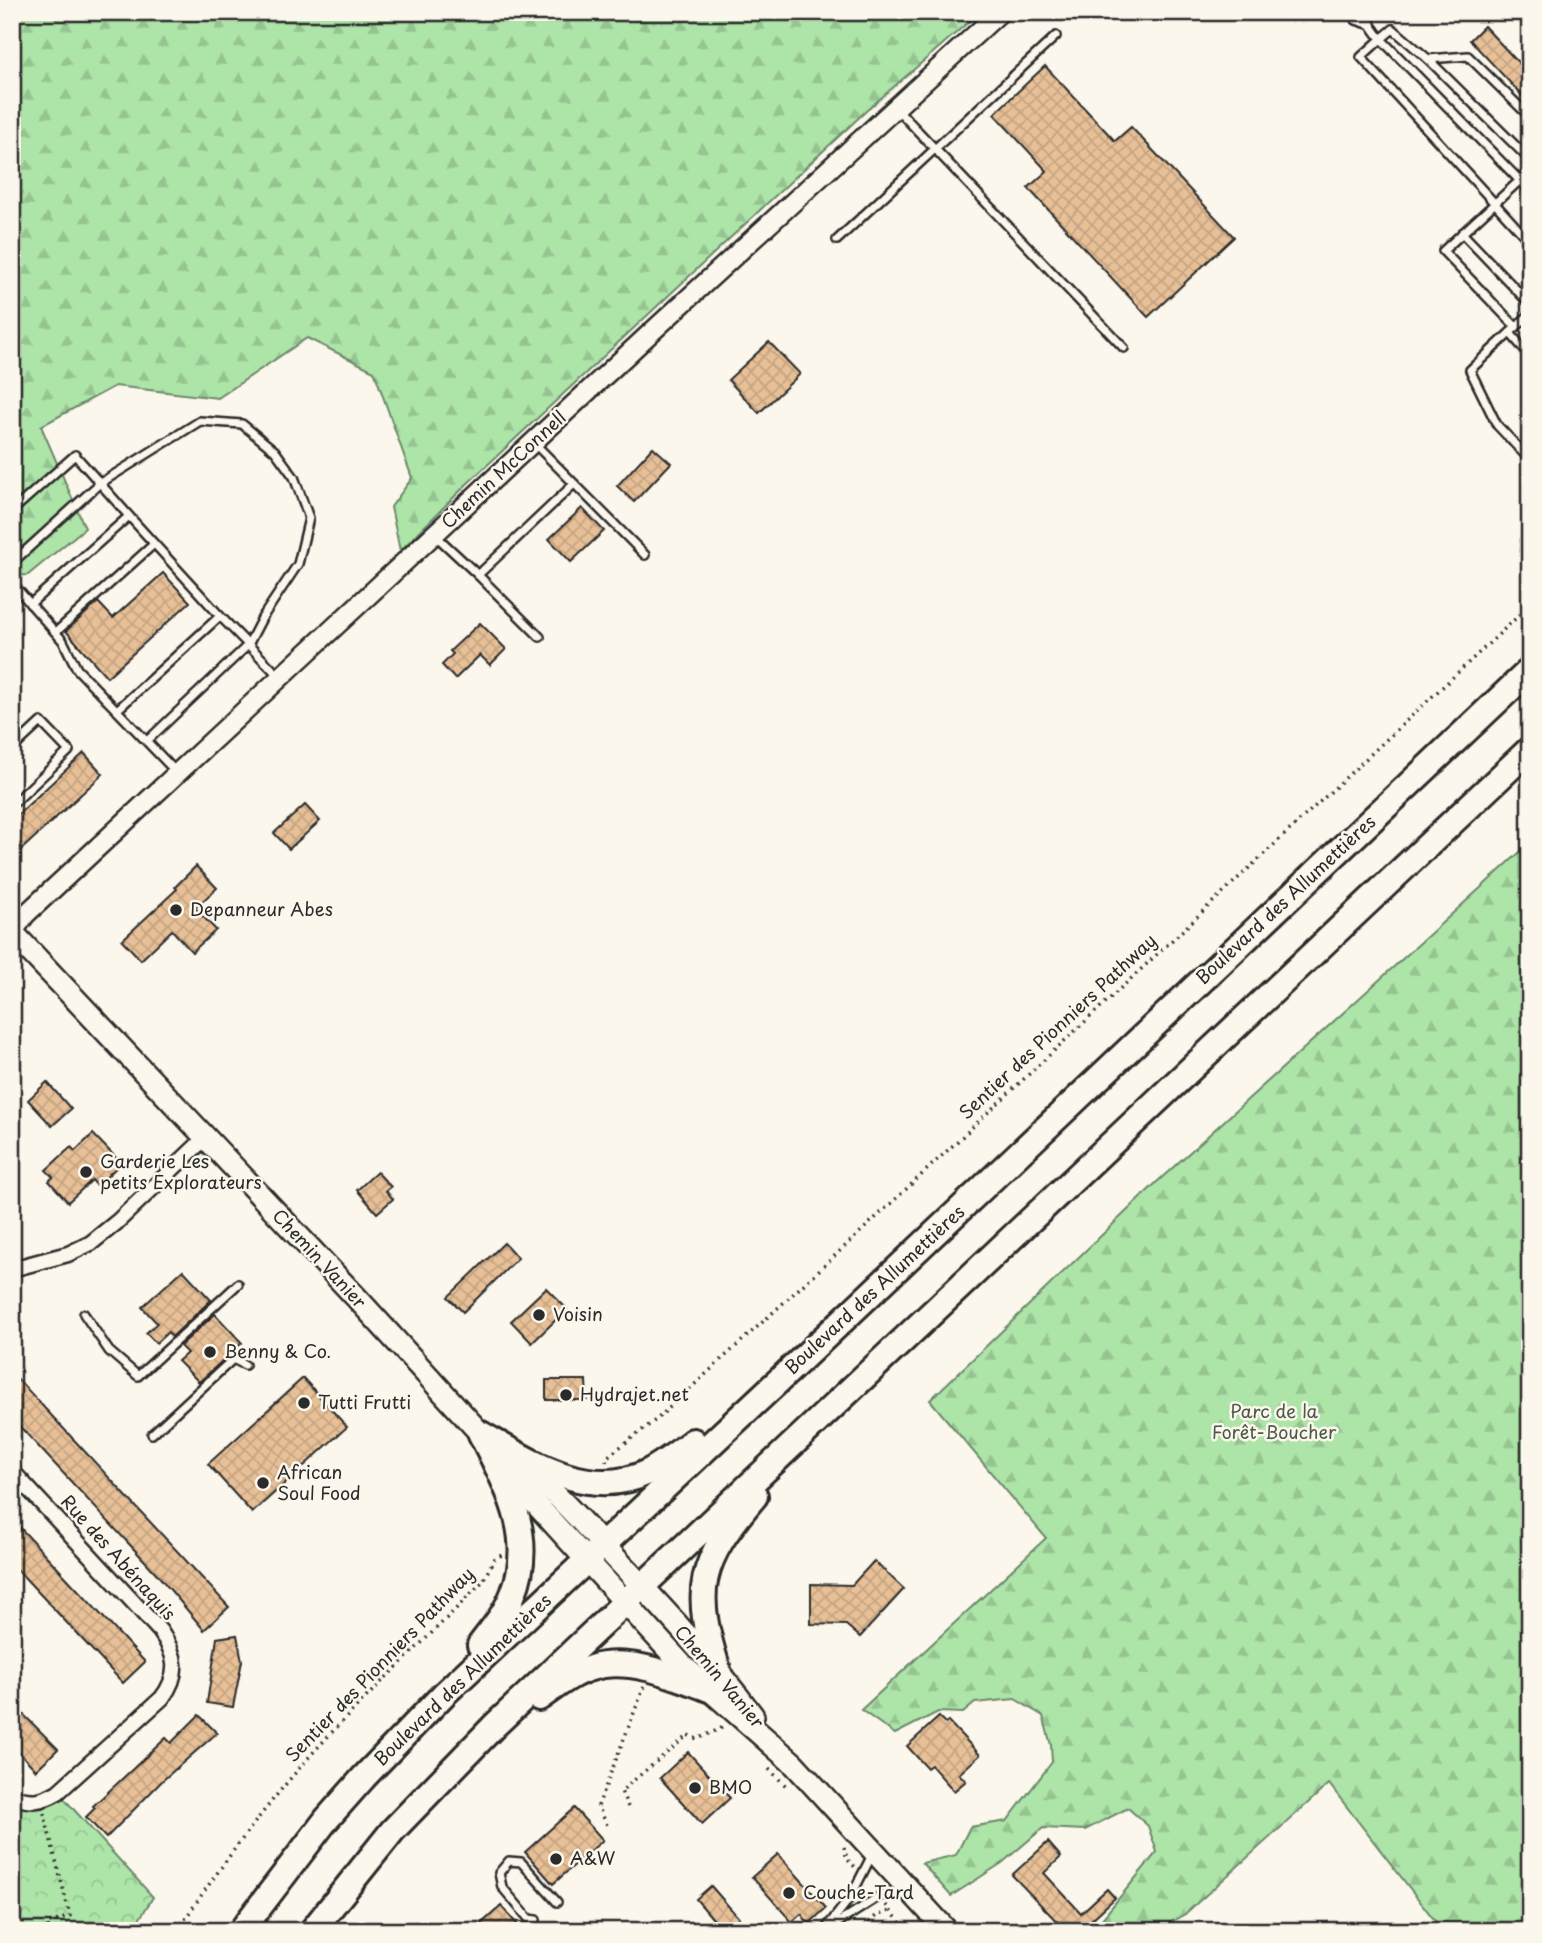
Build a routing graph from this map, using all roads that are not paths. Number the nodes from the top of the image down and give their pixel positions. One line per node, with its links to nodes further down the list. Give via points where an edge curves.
1 (1000, 12): 8 (street, Chemin McConnell)
2 (1349, 12): 4 (lane)
3 (1369, 12): 4 (lane)
4 (1371, 25): 6 (lane)
5 (1056, 36): 10 (lane)
6 (1381, 39): 7 (lane, via 1393,29); 13 (lane); 15 (lane, via 1361,57)
7 (1428, 58): 9 (lane, via 1468,56); 11 (lane)
8 (896, 108): 10 (lane); 24 (street, Chemin McConnell)
9 (1530, 117)
10 (935, 149): 17 (lane); 22 (lane)
11 (1530, 160)
12 (1530, 171): 13 (lane)
13 (1519, 181): 14 (lane); 15 (lane)
14 (1530, 191)
15 (1493, 204): 16 (lane); 18 (lane)
16 (1462, 233): 19 (lane); 21 (lane, via 1443,251)
17 (837, 240)
18 (1530, 242)
19 (1530, 304)
20 (1528, 318): 21 (lane)
21 (1513, 330): 23 (lane); 25 (lane, via 1469,370 1497,425)
22 (1124, 348)
23 (1530, 356)
24 (534, 442): 27 (lane); 30 (street, Chemin McConnell)
25 (1530, 460)
26 (99, 484): 28 (lane, via 75,455); 29 (lane); 33 (lane); 40 (lane, via 200,421 242,424 275,451 294,477 309,518 298,564)
27 (574, 484): 32 (lane); 34 (lane)
28 (12, 511)
29 (129, 516): 31 (lane); 36 (lane)
30 (434, 534): 34 (lane); 42 (street, Chemin McConnell)
31 (154, 544): 37 (lane); 38 (lane)
32 (645, 555)
33 (12, 563)
34 (478, 575): 39 (lane)
35 (12, 583): 36 (lane)
36 (30, 604): 38 (lane)
37 (220, 617): 40 (lane); 43 (lane)
38 (56, 632): 43 (lane, via 77,668)
39 (540, 637)
40 (248, 645): 42 (lane); 44 (lane)
41 (1530, 670): 54 (highway, Boulevard des Allumettières)
42 (281, 677): 47 (street, Chemin McConnell)
43 (117, 710): 44 (lane)
44 (147, 741): 47 (lane)
45 (12, 749): 48 (lane, via 41,722 69,751)
46 (1530, 749): 56 (highway)
47 (178, 773): 49 (street, Chemin McConnell)
48 (12, 805)
49 (12, 932): 50 (main road, Chemin Vanier)
50 (205, 1138): 51 (street, via 91,1243); 58 (main road, Chemin Vanier)
51 (12, 1269)
52 (238, 1284): 53 (lane, via 138,1376 110,1351)
53 (84, 1314)
54 (806, 1356): 58 (highway, via 663,1463 631,1478 603,1482 565,1476); 60 (highway, Boulevard des Allumettières)
55 (245, 1365): 57 (lane, via 233,1359)
56 (838, 1401): 61 (highway); 62 (highway, via 742,1511 713,1553 706,1572 704,1612)
57 (152, 1434)
58 (481, 1434): 60 (main road, Chemin Vanier, via 524,1491); 63 (highway, via 514,1501 521,1533 519,1578 506,1609)
59 (12, 1471): 65 (street, Rue des Abénaquis, via 160,1631 169,1644 175,1673 162,1698 58,1792 41,1801)
60 (594, 1552): 61 (main road, Chemin Vanier); 63 (highway, Boulevard des Allumettières)
61 (632, 1593): 62 (main road, Chemin Vanier, via 684,1667); 64 (highway)
62 (714, 1681): 64 (highway, via 606,1665 578,1673); 66 (main road, Chemin Vanier)
63 (444, 1695): 70 (highway, Boulevard des Allumettières, via 326,1820)
64 (494, 1726): 71 (highway, via 393,1830)
65 (12, 1796)
66 (874, 1851): 67 (main road, Chemin Vanier); 72 (lane, via 850,1898)
67 (908, 1890): 72 (lane, via 880,1896); 73 (main road, Chemin Vanier)
68 (557, 1902): 69 (lane, via 521,1862 509,1861 499,1873 502,1887 529,1919)
69 (536, 1920)
70 (241, 1931)
71 (312, 1931)
72 (824, 1931)
73 (947, 1931)

